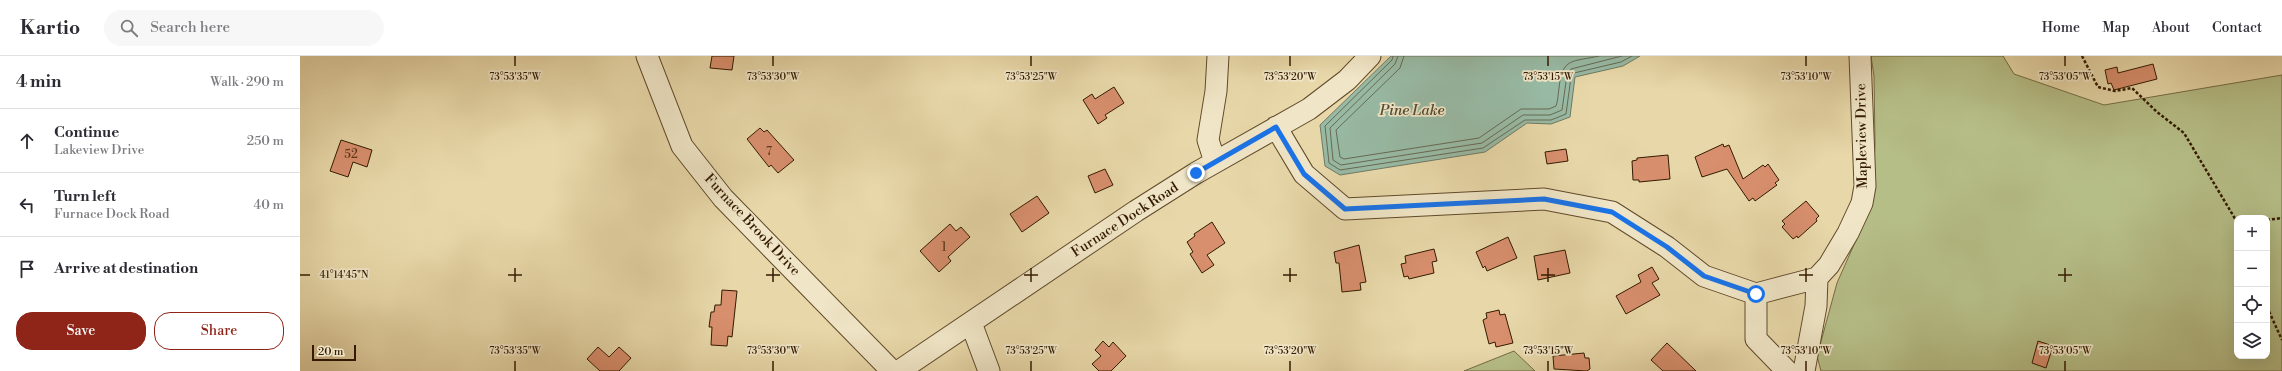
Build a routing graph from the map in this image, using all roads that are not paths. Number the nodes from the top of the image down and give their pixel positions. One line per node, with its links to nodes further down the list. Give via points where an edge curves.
1 (647, 56): 10 (street, Furnace Brook Drive, via 682,146 723,198)
2 (1218, 56): 6 (street, via 1216,91 1208,140)
3 (1370, 56): 5 (street, Furnace Dock Road, via 1329,95)
4 (1860, 56): 7 (street, Mapleview Drive, via 1865,164 1862,203 1829,265)
5 (1276, 127): 6 (street, Furnace Dock Road); 8 (street, via 1304,174 1345,209 1544,199 1612,212 1667,247 1704,276)
6 (1215, 162): 9 (street, Furnace Dock Road, via 1131,214)
7 (1817, 278): 8 (street); 14 (street, via 1816,306)
8 (1756, 294): 13 (street, via 1756,339)
9 (971, 324): 11 (street, Furnace Dock Road); 12 (street)
10 (892, 371)
11 (899, 371)
12 (988, 371)
13 (1787, 371)
14 (1804, 371)

